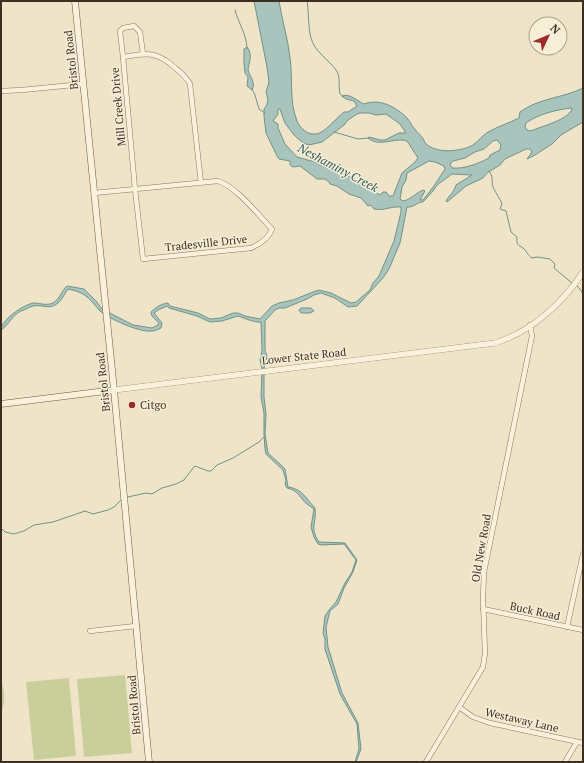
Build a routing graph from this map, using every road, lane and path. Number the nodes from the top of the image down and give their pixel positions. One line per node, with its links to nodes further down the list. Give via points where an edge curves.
1 (75, 1): 4 (main road, Bristol Road)
2 (143, 54): 3 (street, Mill Creek Drive); 3 (street, via 140,32 134,26 120,31); 6 (street, Mill Creek Drive, via 163,57 184,75 190,84)
3 (123, 57): 7 (street, Mill Creek Drive)
4 (83, 84): 5 (street); 8 (main road, Bristol Road)
5 (1, 91)
6 (201, 183): 7 (street, Tradesville Drive); 7 (street, Tradesville Drive, via 225,183 272,229 271,232 251,248 143,258)
7 (135, 190): 8 (street, Tradesville Drive)
8 (94, 194): 11 (main road, Bristol Road)
9 (583, 272): 10 (street, Lower State Road, via 556,306)
10 (530, 325): 11 (street, Lower State Road, via 513,336 490,344); 14 (street, Old New Road, via 532,336 484,572)
11 (114, 390): 12 (main road, Lower State Road); 15 (main road, Bristol Road)
12 (1, 404)
13 (583, 554): 16 (street)
14 (483, 609): 16 (street, Buck Road); 19 (street, Old New Road, via 485,661)
15 (136, 626): 17 (street); 22 (main road, Bristol Road)
16 (567, 627): 18 (street, Buck Road)
17 (90, 630)
18 (583, 630)
19 (459, 707): 20 (street, Westaway Lane, via 473,717 490,723); 23 (street, Old New Road)
20 (578, 742): 21 (street, Westaway Lane); 24 (street)
21 (583, 743)
22 (149, 762)
23 (426, 762)
24 (565, 762)

